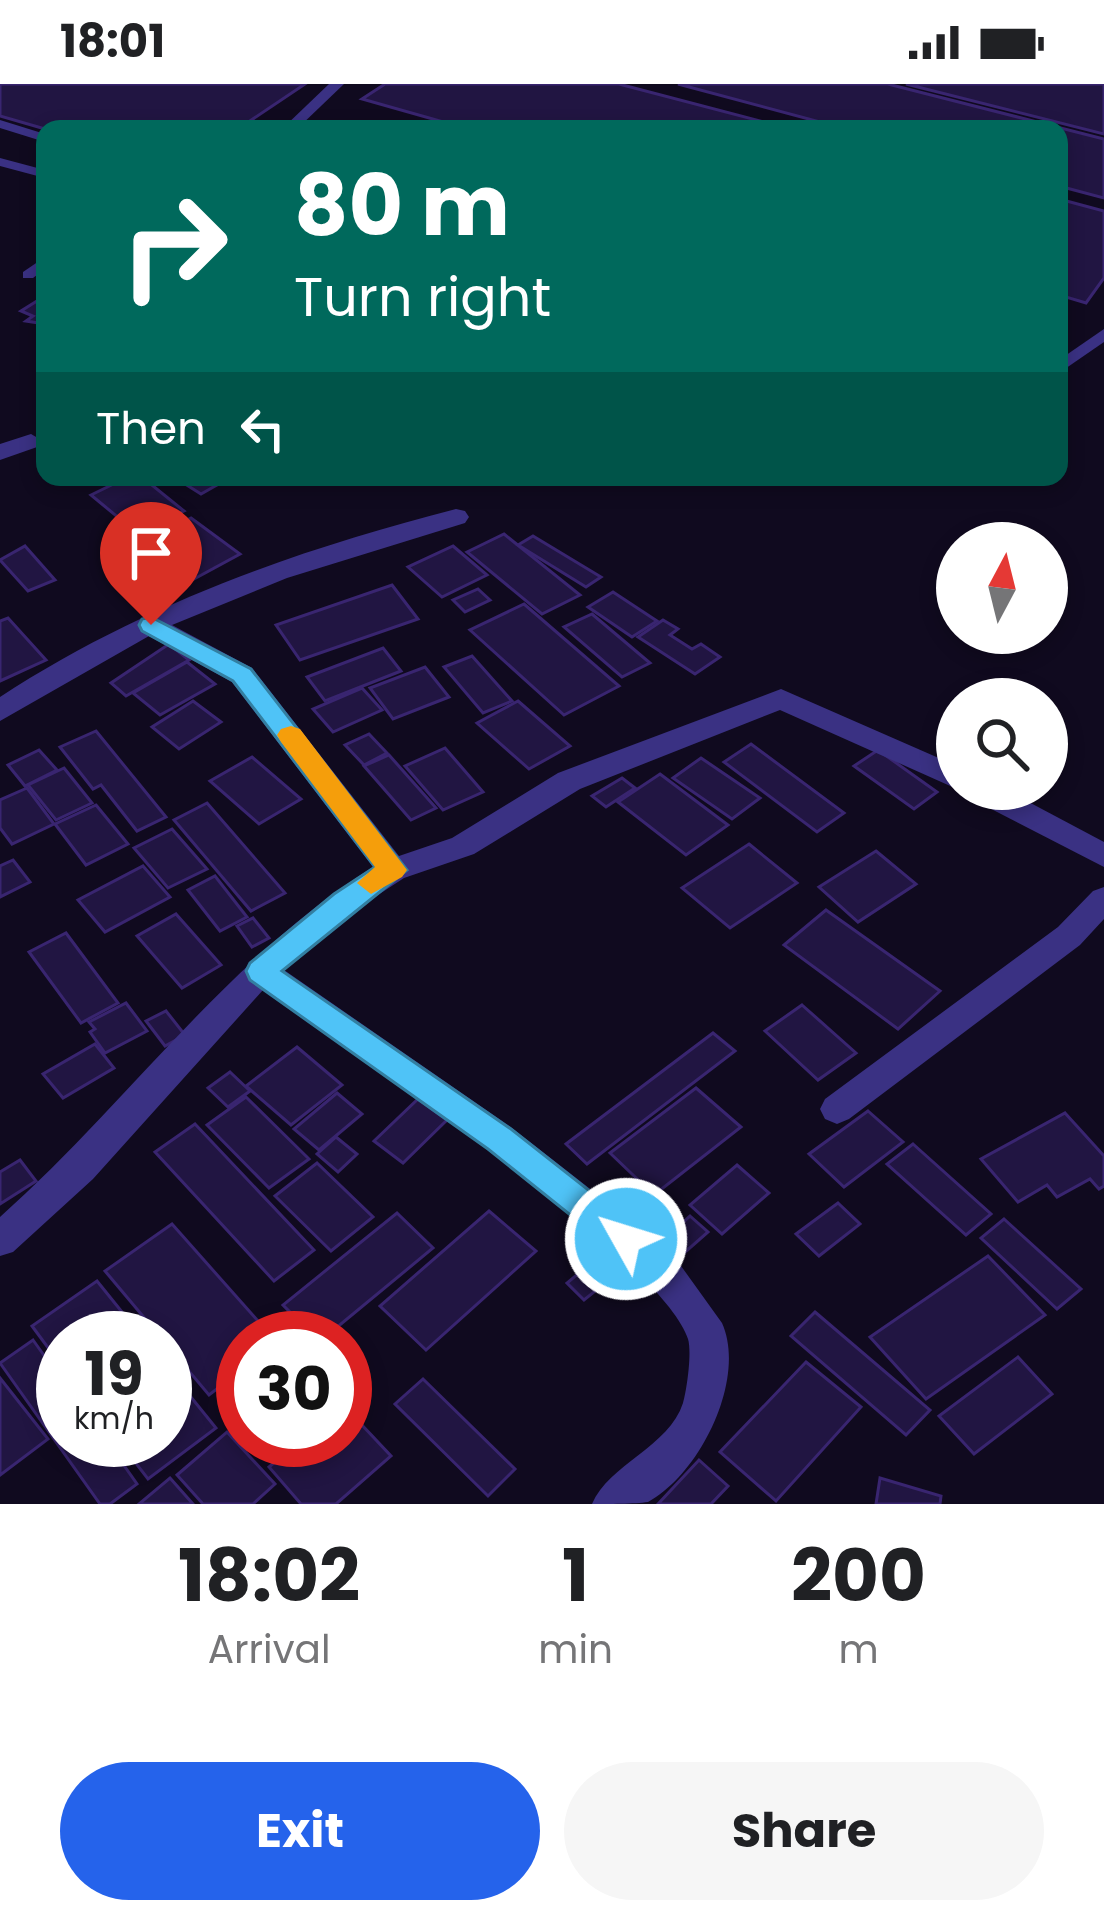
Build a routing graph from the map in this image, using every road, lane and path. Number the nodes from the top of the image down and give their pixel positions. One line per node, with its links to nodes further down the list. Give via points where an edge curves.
1 (337, 84): 2 (lane)
2 (299, 120)
3 (0, 124): 4 (lane)
4 (36, 135)
5 (0, 162): 6 (lane)
6 (36, 172)
7 (36, 269): 8 (lane)
8 (28, 275)
9 (1104, 334): 10 (lane)
10 (1068, 361)
11 (31, 441): 12 (street)
12 (0, 453)
13 (456, 517): 14 (street, via 319,554)
14 (151, 625): 15 (street); 19 (street, via 242,675)
15 (0, 710)
16 (936, 769): 19 (street, via 781,699 568,781 463,846)
17 (1018, 810): 18 (street)
18 (1104, 856)
19 (392, 870): 21 (street)
20 (1104, 899): 22 (street, via 1069,936)
21 (261, 971): 23 (street, via 80,1168); 24 (street, via 500,1139 658,1264 708,1336 701,1412 659,1467)
22 (837, 1109)
23 (0, 1240)
24 (613, 1504)

